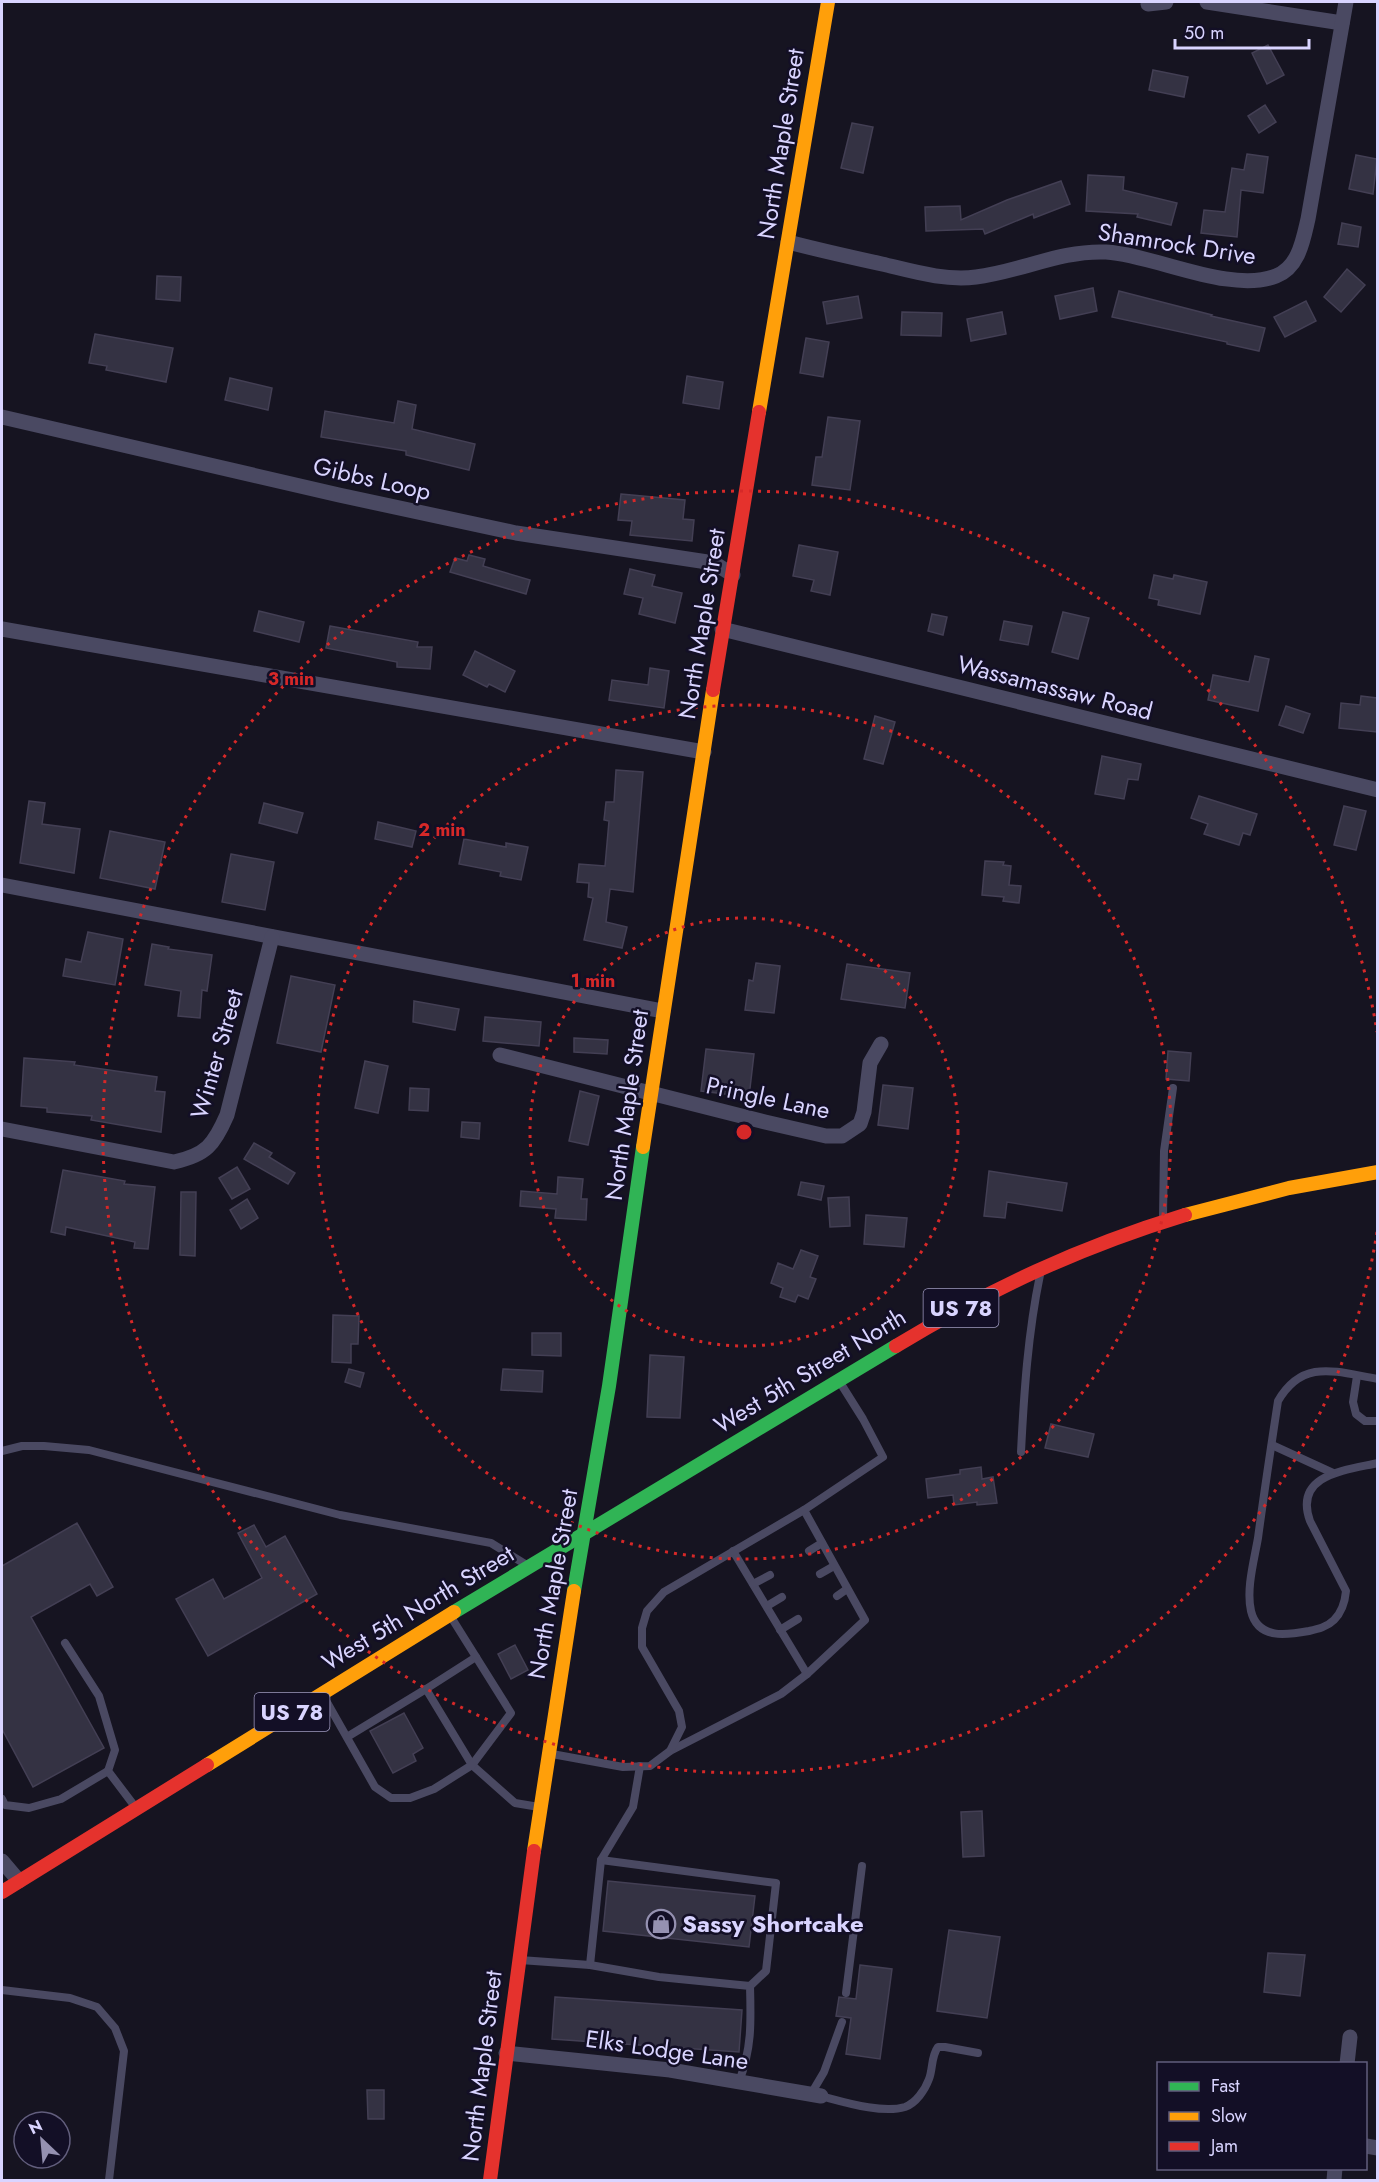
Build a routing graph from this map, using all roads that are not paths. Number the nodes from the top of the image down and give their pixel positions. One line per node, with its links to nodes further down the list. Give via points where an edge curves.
1 (828, 2): 7 (street, North Maple Street)
2 (1166, 2): 5 (street)
3 (1207, 2): 6 (street)
4 (1346, 2): 6 (street, Shamrock Drive)
5 (1148, 3)
6 (1342, 23): 7 (street, Shamrock Drive, via 1305,231 1299,253 1291,266 1278,275 1263,280 1229,279 1143,258 1089,252 958,278 924,274)
7 (788, 242): 9 (street, North Maple Street)
8 (2, 417): 9 (street, Gibbs Loop, via 516,533 714,563)
9 (733, 575): 11 (street, North Maple Street)
10 (2, 629): 12 (street)
11 (722, 629): 12 (street, North Maple Street); 13 (street, Wassamassaw Road)
12 (704, 752): 16 (street, North Maple Street)
13 (1377, 790)
14 (2, 885): 15 (street)
15 (272, 937): 16 (street); 21 (street, Winter Street, via 226,1115 219,1134 205,1150 193,1158 174,1162)
16 (663, 1011): 20 (street, North Maple Street)
17 (881, 1044): 20 (street, Pringle Lane, via 870,1063 860,1124 842,1136 826,1136)
18 (500, 1055): 20 (street, Pringle Lane)
19 (1173, 1088): 23 (lane, via 1164,1151)
20 (652, 1094): 35 (street, North Maple Street)
21 (2, 1129)
22 (1377, 1172): 23 (street, West 5th Street North / US 78, via 1258,1194)
23 (1162, 1221): 24 (street, West 5th Street North / US 78)
24 (1041, 1269): 27 (street, West 5th Street North / US 78, via 949,1314); 31 (lane, via 1025,1374)
25 (1357, 1376): 26 (lane); 28 (lane, via 1353,1402 1356,1414 1365,1421); 29 (lane, via 1320,1370 1294,1380 1278,1401)
26 (1377, 1379)
27 (838, 1381): 34 (lane, via 883,1458); 35 (street, West 5th Street North / US 78)
28 (1377, 1421)
29 (1272, 1445): 33 (lane); 33 (lane, via 1250,1598 1255,1621 1269,1633 1292,1635 1323,1628 1333,1622 1345,1602 1346,1591 1306,1510 1311,1490 1318,1481)
30 (2, 1451): 40 (lane, via 22,1446 89,1450 340,1515 491,1543)
31 (1021, 1452)
32 (1377, 1463): 33 (lane)
33 (1334, 1473)
34 (804, 1510): 36 (lane); 37 (lane)
35 (583, 1534): 40 (street, West 5th North Street / US 78); 58 (street, North Maple Street)
36 (822, 1543): 38 (lane); 39 (lane)
37 (733, 1551): 43 (lane); 57 (lane, via 664,1592 646,1611 642,1647 679,1711 682,1727)
38 (809, 1551)
39 (834, 1566): 41 (lane); 44 (lane)
40 (528, 1567): 48 (street, West 5th North Street / US 78)
41 (820, 1574)
42 (770, 1575): 43 (lane)
43 (753, 1584): 47 (lane)
44 (848, 1589): 45 (lane); 53 (lane, via 865,1620)
45 (837, 1596)
46 (782, 1597): 47 (lane)
47 (767, 1606): 50 (lane)
48 (450, 1615): 52 (lane); 55 (street, West 5th North Street / US 78)
49 (798, 1619): 50 (lane)
50 (780, 1630): 53 (lane)
51 (65, 1643): 61 (lane, via 99,1696 115,1750)
52 (476, 1657): 54 (lane); 59 (lane, via 511,1713)
53 (807, 1674): 57 (lane, via 781,1694)
54 (426, 1689): 56 (lane); 59 (lane)
55 (321, 1693): 56 (lane); 64 (street, West 5th North Street / US 78)
56 (346, 1737): 59 (lane, via 375,1787 391,1798 410,1798 434,1789)
57 (670, 1751): 60 (lane, via 650,1766)
58 (549, 1754): 60 (lane, via 623,1767); 63 (street, North Maple Street)
59 (472, 1765): 63 (lane, via 515,1803)
60 (640, 1766): 65 (lane, via 633,1807)
61 (108, 1771): 62 (lane, via 61,1799 29,1808 5,1805); 64 (lane)
62 (2, 1799)
63 (541, 1807): 70 (street, North Maple Street)
64 (136, 1808): 68 (street, West 5th North Street / US 78)
65 (601, 1860): 71 (lane); 72 (lane, via 776,1883 766,1971)
66 (2, 1861): 68 (street)
67 (862, 1866): 74 (lane)
68 (19, 1881): 69 (street, West 5th North Street / US 78)
69 (2, 1892)
70 (518, 1960): 71 (lane); 77 (street, North Maple Street)
71 (590, 1965): 72 (lane)
72 (750, 1986): 80 (lane, via 748,2059)
73 (2, 1990): 82 (lane, via 70,1998 97,2007 116,2028 124,2051)
74 (846, 1993)
75 (842, 2022): 81 (lane)
76 (1350, 2037): 79 (street)
77 (506, 2053): 80 (street, Elks Lodge Lane, via 670,2070); 83 (street, North Maple Street)
78 (978, 2053): 81 (lane, via 938,2047 919,2098 905,2107 880,2108)
79 (1347, 2062)
80 (739, 2082): 81 (street, Elks Lodge Lane)
81 (816, 2095)
82 (109, 2181)
83 (490, 2181)

